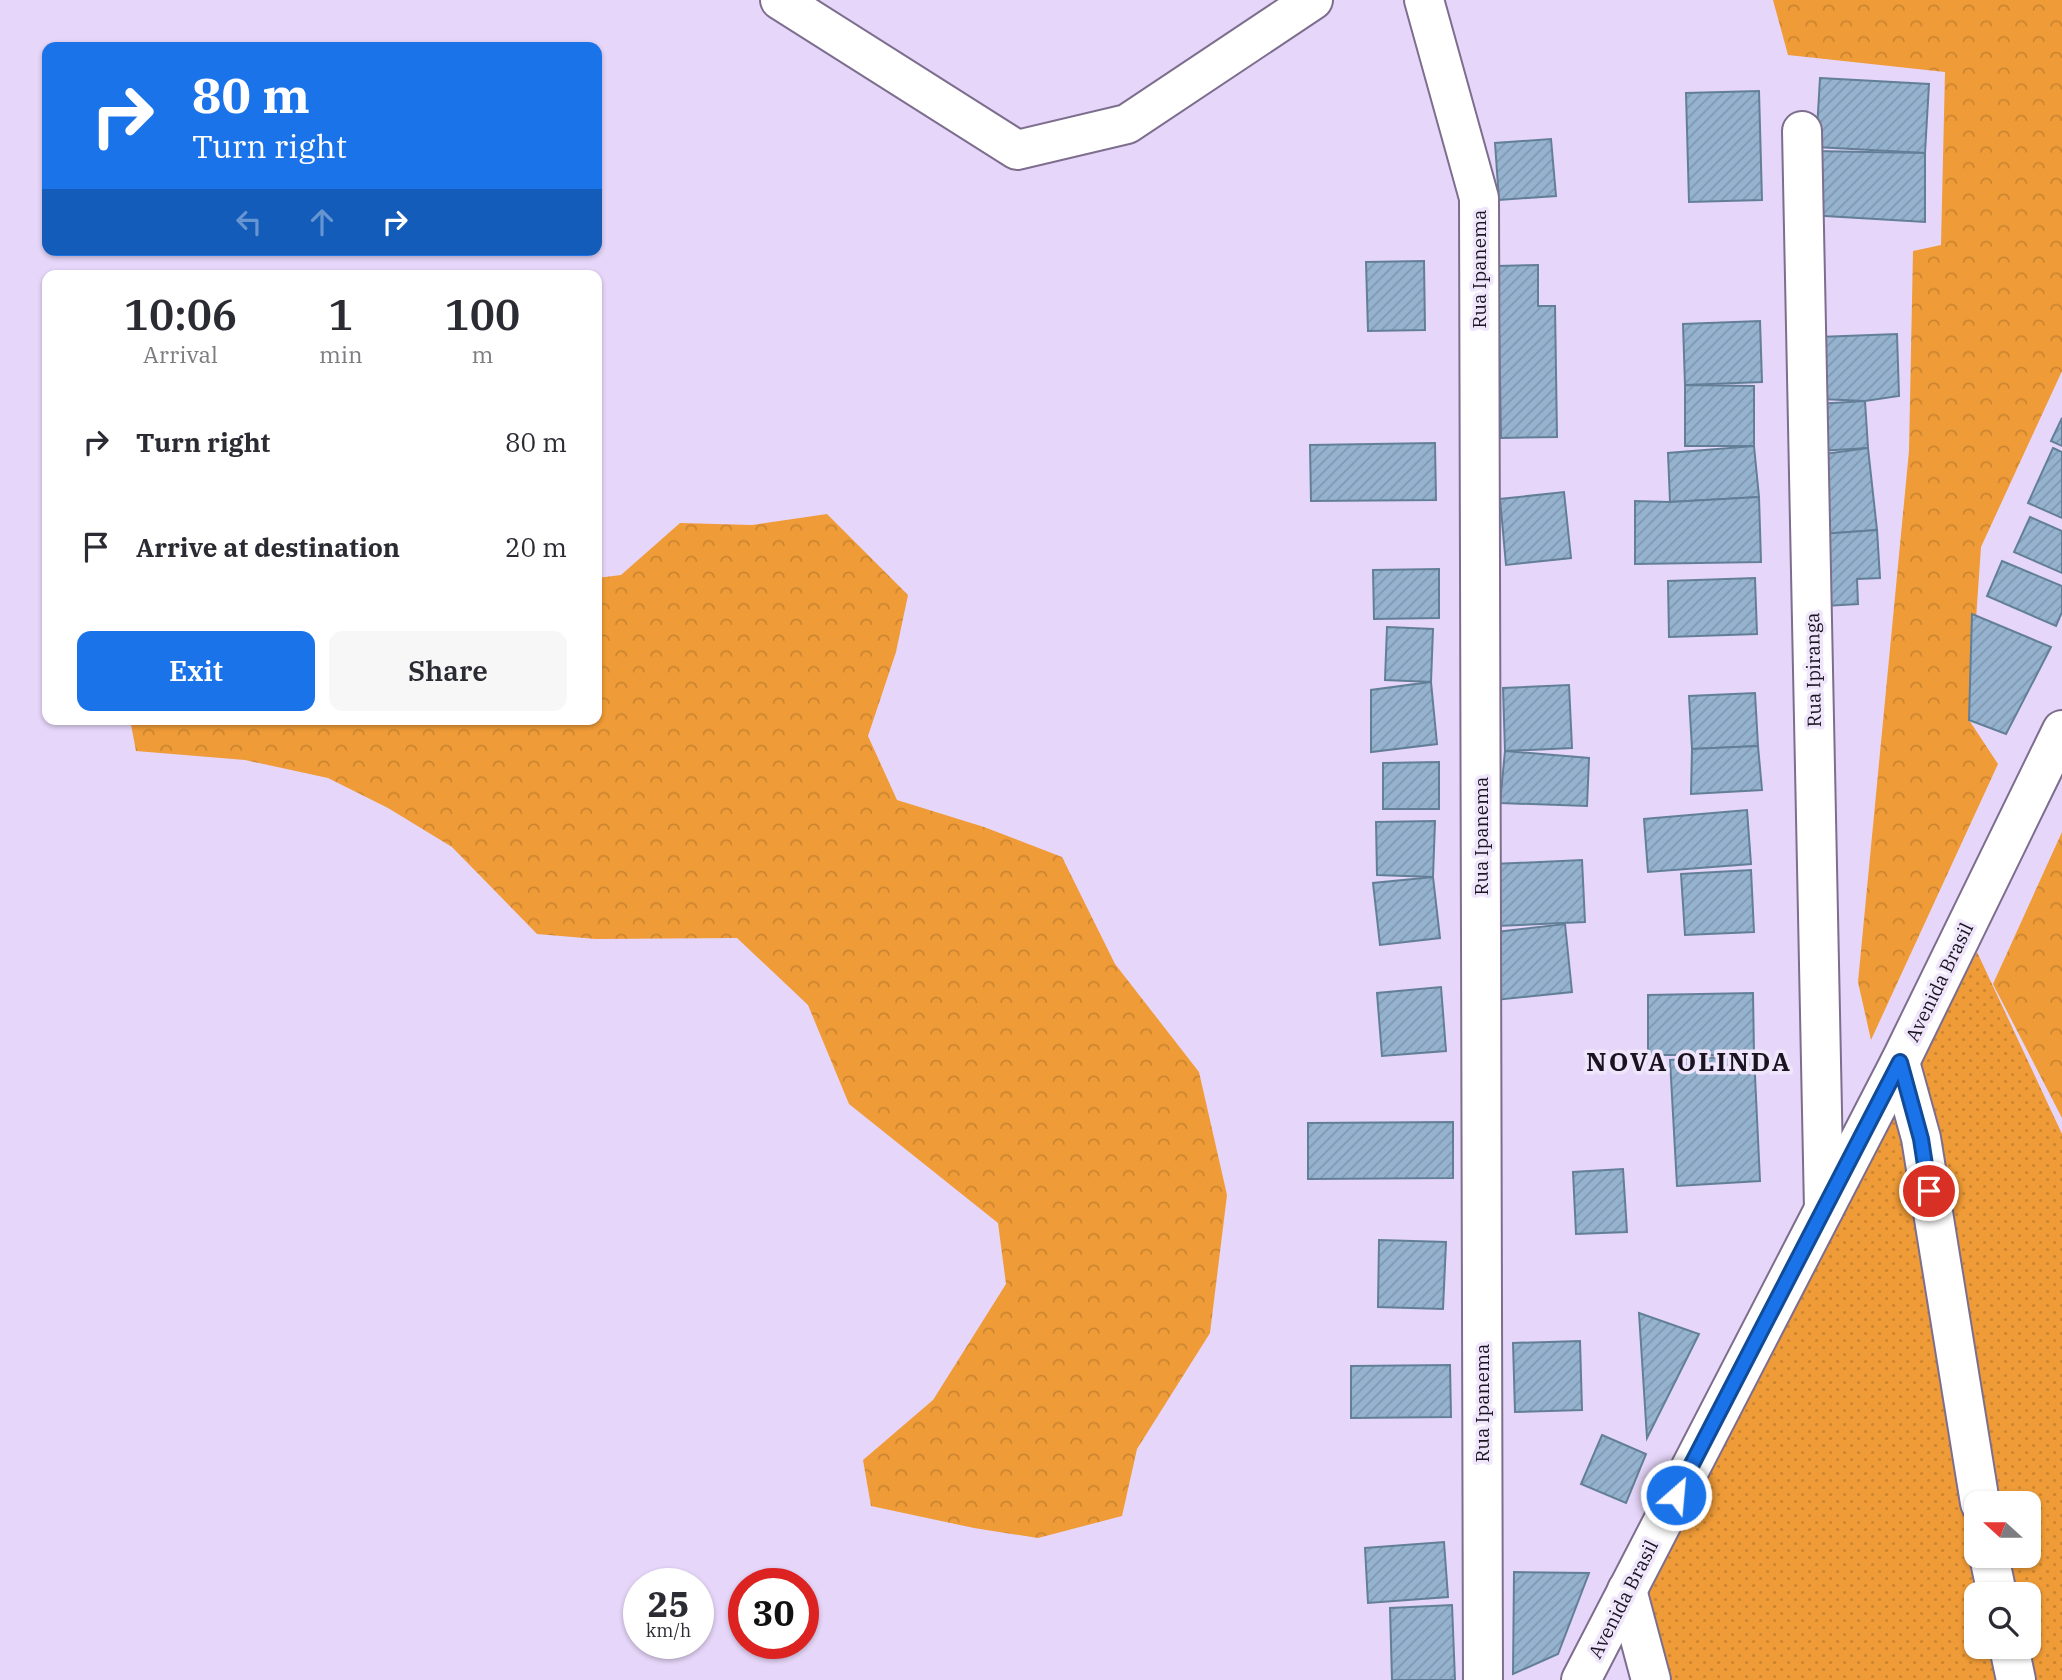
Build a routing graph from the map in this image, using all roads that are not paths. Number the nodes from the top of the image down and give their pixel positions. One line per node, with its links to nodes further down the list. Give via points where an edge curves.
1 (780, 0): 2 (street, via 1017,150 1127,124)
2 (1313, 0)
3 (1424, 0): 11 (street, Rua Ipanema, via 1479,198)
4 (1802, 131): 7 (street, Rua Ipiranga)
5 (2062, 730): 6 (street, Avenida Brasil)
6 (1900, 1062): 7 (street, Avenida Brasil); 8 (street, via 1921,1139)
7 (1824, 1209): 9 (street, Avenida Brasil)
8 (1978, 1491)
9 (1627, 1590): 12 (street, Avenida Brasil); 13 (street)
10 (2012, 1659): 14 (street)
11 (1483, 1680)
12 (1581, 1680)
13 (1651, 1680)
14 (2016, 1680)

